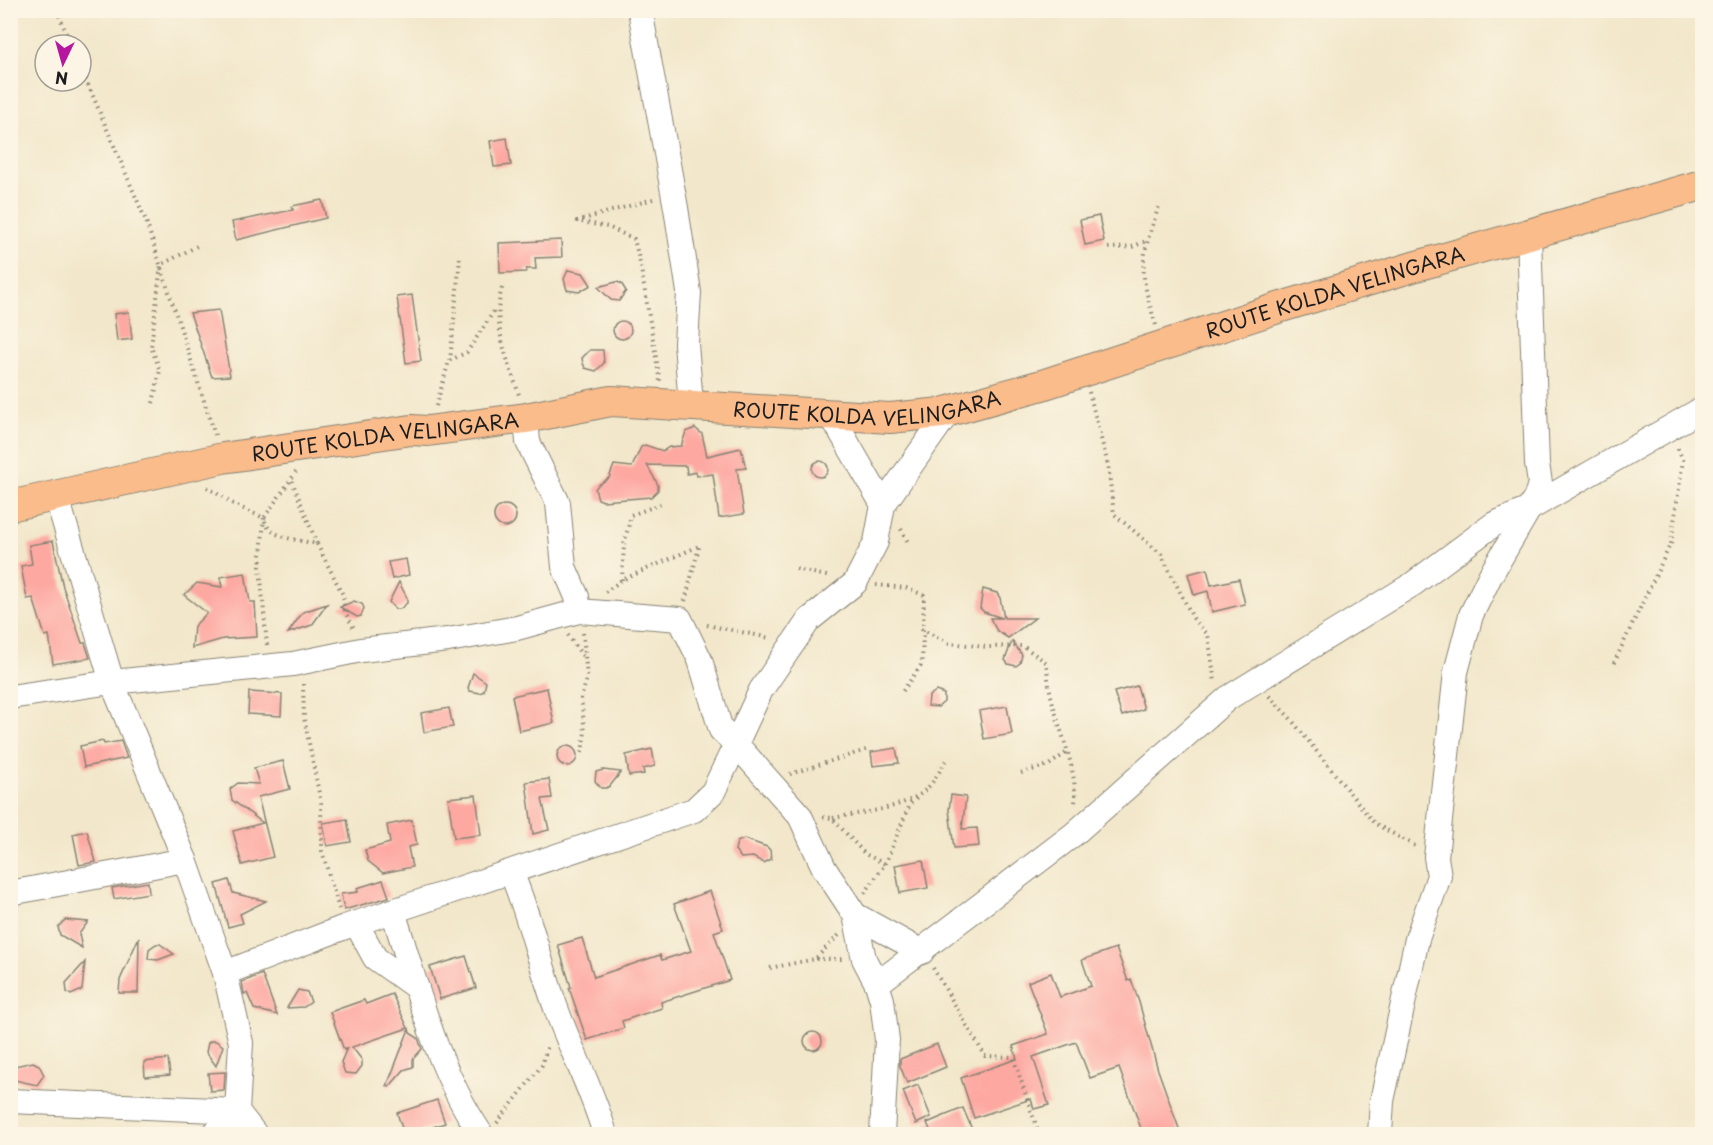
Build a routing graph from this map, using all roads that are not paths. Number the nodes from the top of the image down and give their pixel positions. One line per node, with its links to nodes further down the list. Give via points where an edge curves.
1 (640, 10): 4 (street, via 689,292)
2 (1702, 185): 3 (main road, ROUTE KOLDA VELINGARA)
3 (1529, 236): 6 (main road, ROUTE KOLDA VELINGARA, via 1402,270); 12 (street, via 1540,483)
4 (677, 403): 7 (main road, ROUTE KOLDA VELINGARA); 8 (main road, ROUTE KOLDA VELINGARA, via 611,401)
5 (1702, 409): 12 (street)
6 (949, 411): 7 (main road, ROUTE KOLDA VELINGARA, via 890,418); 10 (street)
7 (831, 415): 10 (street)
8 (526, 418): 9 (main road, ROUTE KOLDA VELINGARA, via 411,430 223,458); 13 (street, via 528,442 558,503 564,567)
9 (57, 498): 11 (main road, ROUTE KOLDA VELINGARA); 14 (street)
10 (883, 505): 16 (street, via 876,542 855,583 809,620 761,690)
11 (10, 506)
12 (1527, 510): 23 (street, via 1494,524 1413,584 1219,706 1090,819); 34 (street, via 1471,615 1458,663 1436,857 1439,876 1417,939 1382,1101)
13 (579, 611): 14 (street, via 553,620 448,640 281,665); 16 (street, via 680,619 700,660 721,730)
14 (112, 682): 15 (street); 17 (street)
15 (10, 698)
16 (736, 744): 18 (street, via 713,792 694,810); 21 (street, via 800,816 824,868)
17 (185, 860): 19 (street); 24 (street)
18 (511, 872): 20 (street); 32 (street, via 557,1012)
19 (10, 893)
20 (393, 911): 22 (street); 26 (street)
21 (855, 915): 23 (street); 25 (street, via 864,959)
22 (350, 925): 24 (street); 26 (street, via 375,958)
23 (922, 952): 25 (street)
24 (225, 973): 28 (street, via 241,1043)
25 (877, 984): 33 (street, via 887,1040)
26 (417, 988): 29 (street, via 457,1096)
27 (10, 1101): 28 (street)
28 (237, 1111): 30 (street); 31 (street)
29 (487, 1130)
30 (214, 1134)
31 (255, 1134)
32 (605, 1134)
33 (882, 1134)
34 (1380, 1134)

